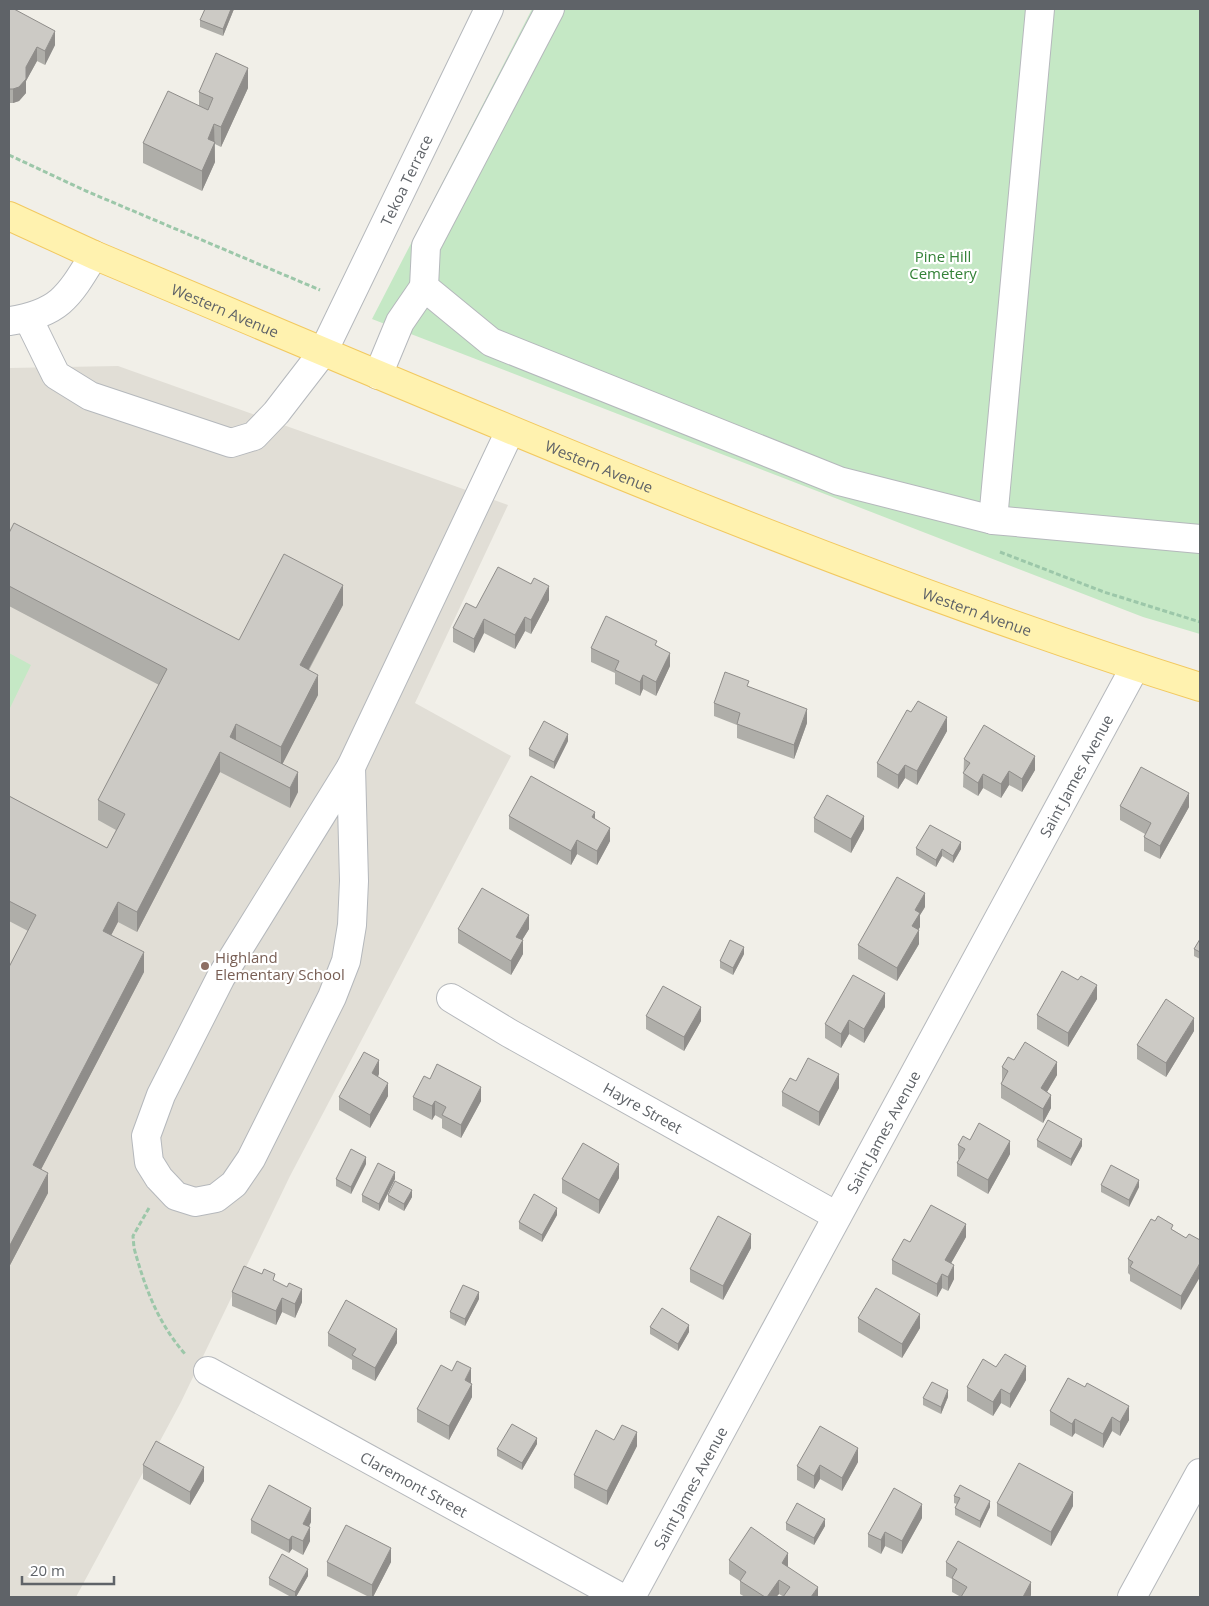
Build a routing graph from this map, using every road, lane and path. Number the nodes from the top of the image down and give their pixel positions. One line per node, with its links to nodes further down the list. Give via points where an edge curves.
1 (489, 9): 8 (street, Tekoa Terrace)
2 (550, 9): 6 (street, via 426,246)
3 (1040, 9): 11 (street)
4 (9, 216): 5 (main road, Western Avenue)
5 (94, 255): 7 (street, via 74,288 55,308); 8 (main road, Western Avenue)
6 (424, 287): 9 (street, via 400,322); 11 (street, via 491,342 839,481)
7 (18, 320): 8 (street, Tekoa Terrace, via 56,374 90,396 231,443 254,436)
8 (323, 352): 9 (main road, Western Avenue)
9 (378, 375): 10 (main road, Western Avenue)
10 (510, 431): 13 (main road, Western Avenue, via 817,554); 15 (street)
11 (993, 520): 12 (street)
12 (1200, 539)
13 (1135, 667): 14 (main road, Western Avenue); 18 (street, Saint James Avenue)
14 (1200, 687)
15 (351, 767): 17 (street, via 221,977 162,1095 146,1136 149,1162); 17 (street, via 352,925 346,961 332,997 251,1159 234,1184 216,1198 195,1202 176,1196)
16 (450, 998): 18 (street, Hayre Street)
17 (163, 1183): 19 (path, via 133,1236 134,1248 156,1314 185,1354)
18 (837, 1216): 22 (street, Saint James Avenue)
19 (208, 1371): 21 (street, Claremont Street)
20 (1200, 1473): 23 (street)
21 (620, 1597)
22 (631, 1597)
23 (1132, 1597)

